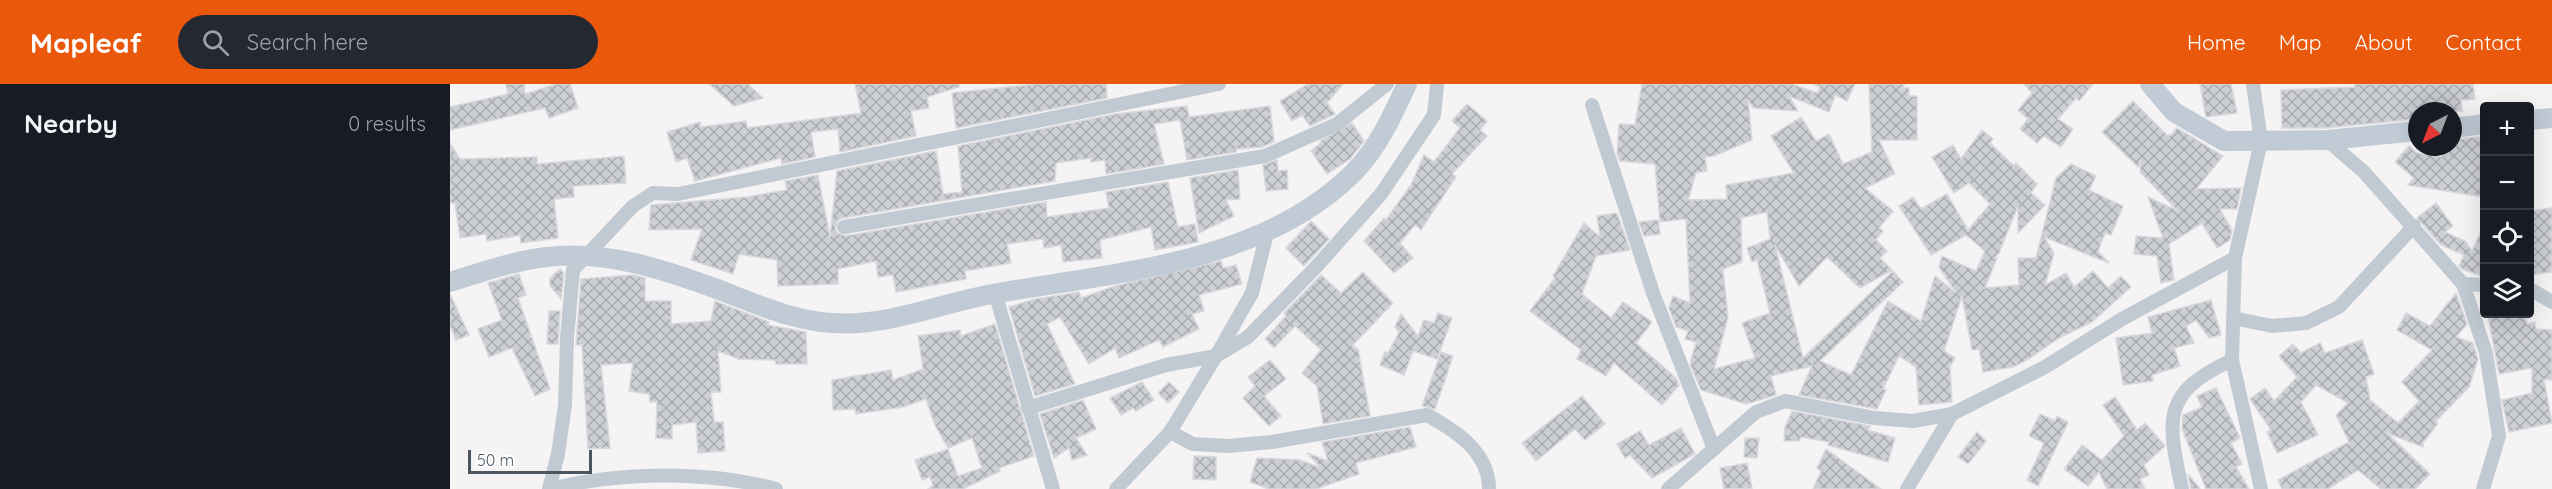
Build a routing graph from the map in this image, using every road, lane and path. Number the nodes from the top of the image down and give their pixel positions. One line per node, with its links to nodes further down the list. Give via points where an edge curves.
1 (1219, 84): 18 (street, via 678,194 652,193 633,206)
2 (1387, 84): 16 (street, via 1336,124 1265,156)
3 (1407, 84): 17 (main road, via 1358,168 1313,207)
4 (1437, 84): 27 (street, via 1434,115 1382,194 1248,337)
5 (2150, 84): 14 (main road, via 2174,112 2224,141)
6 (2253, 84): 14 (street)
7 (1592, 105): 32 (street, via 1653,293)
8 (2552, 118): 9 (main road)
9 (2534, 120)
10 (2480, 125): 11 (main road)
11 (2462, 127)
12 (2408, 132): 13 (main road)
13 (2327, 140): 14 (main road); 15 (street, via 2364,172)
14 (2261, 141): 19 (street)
15 (2414, 226): 21 (street); 26 (street, via 2339,307 2306,323 2272,327)
16 (844, 227)
17 (1267, 233): 24 (main road, via 1149,269); 27 (street, via 1252,293)
18 (584, 256): 20 (main road, via 516,263); 24 (main road, via 646,265 794,318 830,323 862,324); 33 (street, via 573,270 571,280 565,405 549,489 651,475 749,482)
19 (2235, 258): 26 (street); 30 (street, via 2121,319 2044,367)
20 (450, 282)
21 (2463, 284): 22 (street); 41 (street, via 2486,353 2499,436)
22 (2480, 285)
23 (2534, 292): 25 (street)
24 (995, 293): 29 (street)
25 (2552, 302)
26 (2233, 318): 28 (street)
27 (1216, 356): 29 (street, via 1166,364); 31 (street)
28 (2232, 360): 39 (street, via 2205,372 2175,404 2171,439); 40 (street)
29 (1028, 408): 34 (street)
30 (1952, 414): 32 (street, via 1912,420 1874,418 1785,401 1756,412); 38 (street)
31 (1170, 432): 35 (street); 36 (street, via 1193,444 1228,446 1272,442 1427,414 1462,437 1483,460)
32 (1714, 449): 37 (street)
33 (776, 489)
34 (1053, 489)
35 (1116, 489)
36 (1489, 489)
37 (1668, 489)
38 (1907, 489)
39 (2182, 489)
40 (2261, 489)
41 (2483, 489)

